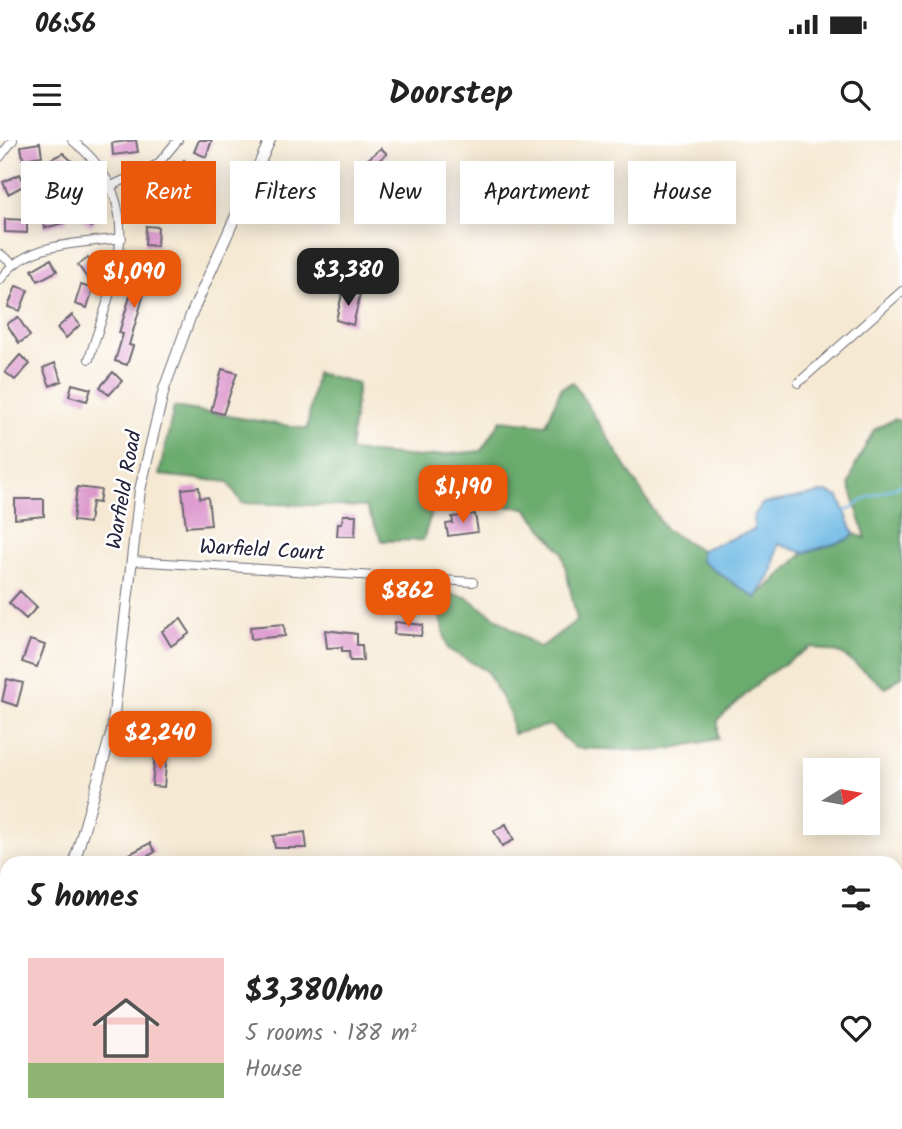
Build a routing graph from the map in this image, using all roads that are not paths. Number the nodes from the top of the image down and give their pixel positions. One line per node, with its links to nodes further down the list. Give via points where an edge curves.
1 (13, 140): 5 (street)
2 (72, 140): 6 (street, via 94,159)
3 (178, 140): 6 (street, via 158,164)
4 (270, 140): 14 (street, Warfield Road, via 191,315 164,389 140,490)
5 (0, 157)
6 (111, 186): 7 (street, via 119,205)
7 (122, 238): 9 (street, via 41,249); 12 (street)
8 (0, 254): 9 (street)
9 (13, 264): 10 (street)
10 (0, 280)
11 (902, 290): 13 (street)
12 (89, 359)
13 (797, 383)
14 (132, 561): 15 (street, Warfield Court); 16 (street, Warfield Road, via 112,731)
15 (473, 582)
16 (76, 856)

